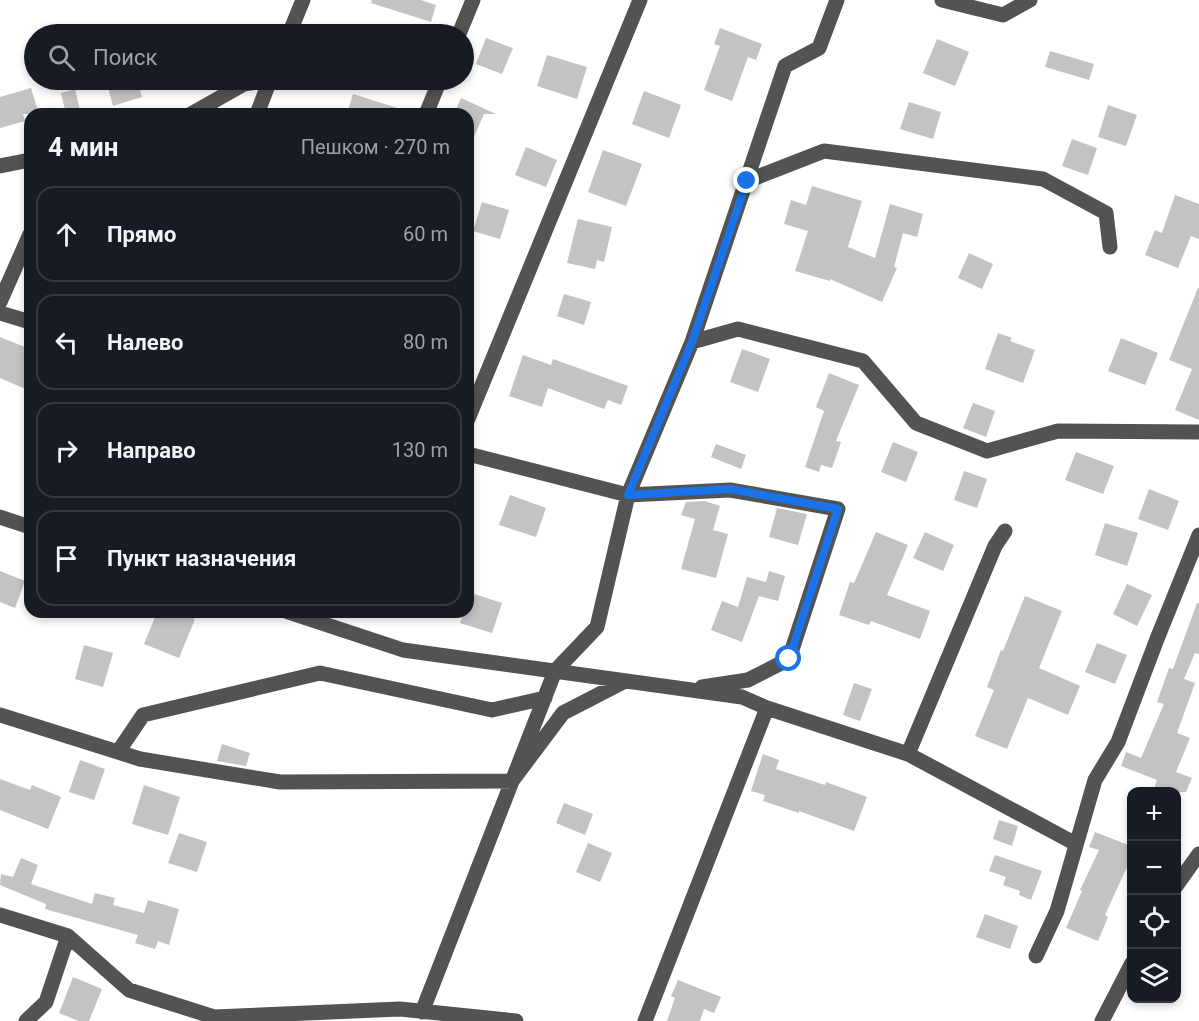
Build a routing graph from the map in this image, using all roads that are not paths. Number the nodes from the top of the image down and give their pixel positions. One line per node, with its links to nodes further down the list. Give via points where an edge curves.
1 (303, 0): 7 (street)
2 (473, 0): 8 (street)
3 (640, 0): 24 (street)
4 (837, 0): 17 (street, via 819,48 785,66)
5 (942, 0): 6 (street, via 1003,15)
6 (1030, 0)
7 (293, 24)
8 (463, 24)
9 (233, 90): 12 (street)
10 (266, 90): 13 (street)
11 (436, 90): 14 (street)
12 (202, 108)
13 (259, 108)
14 (428, 108)
15 (24, 161): 16 (street)
16 (0, 166)
17 (747, 181): 18 (street, via 824,151 1043,179 1106,213); 23 (street)
18 (1110, 247)
19 (24, 248): 20 (street)
20 (0, 302)
21 (0, 313): 22 (street)
22 (24, 320)
23 (692, 342): 25 (street, via 738,329 863,361 916,423 987,451 1058,431); 27 (street)
24 (474, 404)
25 (1199, 432)
26 (474, 456): 27 (street)
27 (628, 495): 33 (street, via 597,627); 35 (street, via 730,489 838,509 789,659 748,680)
28 (0, 517): 29 (street)
29 (24, 525)
30 (1005, 531): 40 (street, via 995,546)
31 (1199, 535): 42 (street, via 1118,742 1095,780)
32 (306, 618): 33 (street, via 403,650)
33 (555, 671): 34 (street); 36 (street)
34 (625, 681): 35 (street); 41 (street, via 563,713)
35 (687, 690): 37 (street, via 742,697)
36 (545, 698): 39 (street, via 492,710 320,673 143,715); 41 (street)
37 (767, 708): 40 (street); 52 (street)
38 (0, 715): 39 (street)
39 (118, 752): 41 (street, via 279,782)
40 (908, 754): 42 (street)
41 (512, 781): 49 (street)
42 (1076, 844): 47 (street, via 1057,911)
43 (1199, 854): 44 (street)
44 (1181, 879)
45 (0, 915): 46 (street)
46 (68, 936): 49 (street, via 129,990 214,1017); 50 (street, via 46,1002)
47 (1036, 956)
48 (1127, 971): 53 (street)
49 (422, 1011): 51 (street)
50 (26, 1021)
51 (516, 1021)
52 (645, 1021)
53 (1102, 1021)

